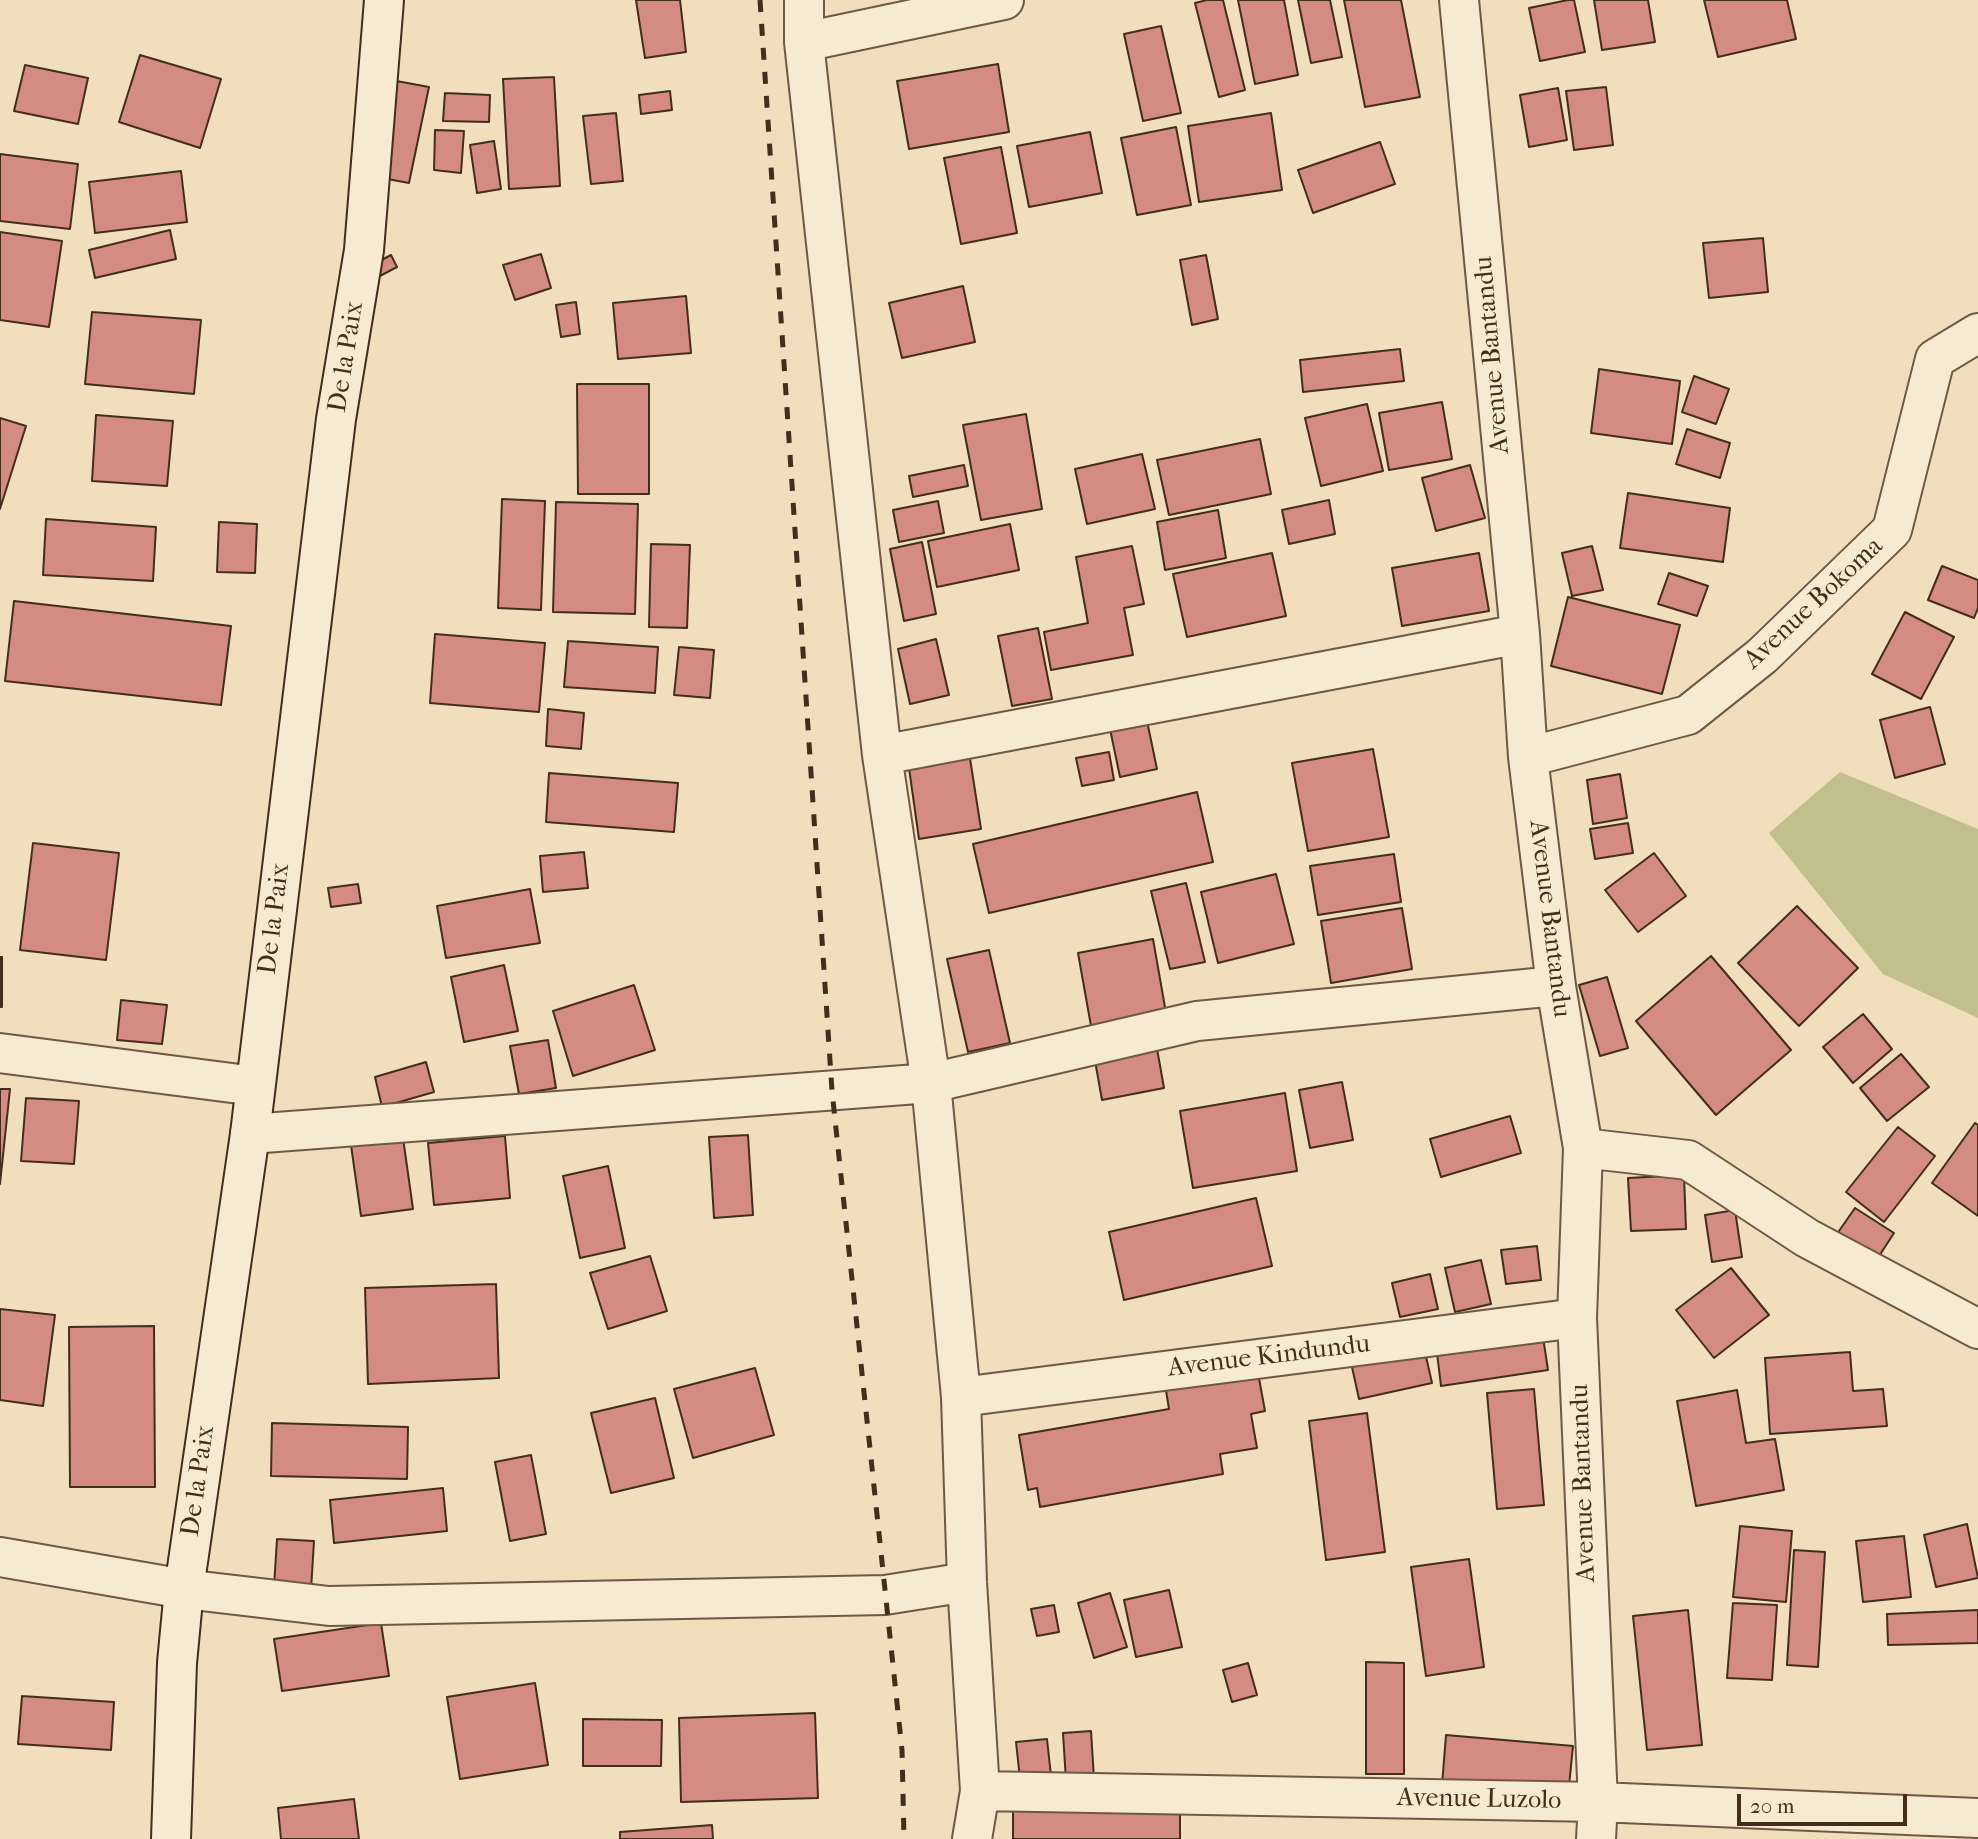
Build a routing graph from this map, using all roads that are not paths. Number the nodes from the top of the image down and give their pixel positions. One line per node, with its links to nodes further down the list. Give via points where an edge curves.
1 (384, 0): 13 (street, De la Paix, via 364,250 336,419)
2 (804, 0): 5 (street)
3 (1003, 0): 5 (street)
4 (1459, 0): 7 (street, Avenue Bantandu)
5 (804, 42): 8 (street)
6 (1978, 333): 9 (street, Avenue Bokoma, via 1935,359 1892,530 1762,656 1688,715)
7 (1520, 634): 8 (street); 9 (street, Avenue Bantandu)
8 (882, 755): 12 (street)
9 (1528, 757): 10 (street, Avenue Bantandu)
10 (1556, 986): 12 (street, via 1197,1021); 15 (street, Avenue Bantandu)
11 (0, 1053): 13 (street)
12 (931, 1083): 14 (street); 18 (street)
13 (255, 1086): 14 (street, De la Paix)
14 (250, 1134): 21 (street, De la Paix)
15 (1583, 1148): 16 (street, Avenue Bantandu); 17 (street, via 1688,1160 1807,1238)
16 (1577, 1318): 18 (street, Avenue Kindundu); 23 (street, Avenue Bantandu)
17 (1978, 1329)
18 (961, 1397): 20 (street)
19 (0, 1557): 21 (street)
20 (967, 1582): 21 (street, via 885,1595 329,1605); 22 (street)
21 (184, 1589): 25 (street, De la Paix)
22 (980, 1791): 23 (street, Avenue Luzolo); 26 (street)
23 (1598, 1802): 24 (street, Avenue Luzolo); 27 (street, Avenue Bantandu)
24 (1978, 1818)
25 (171, 1839)
26 (972, 1839)
27 (1596, 1839)

